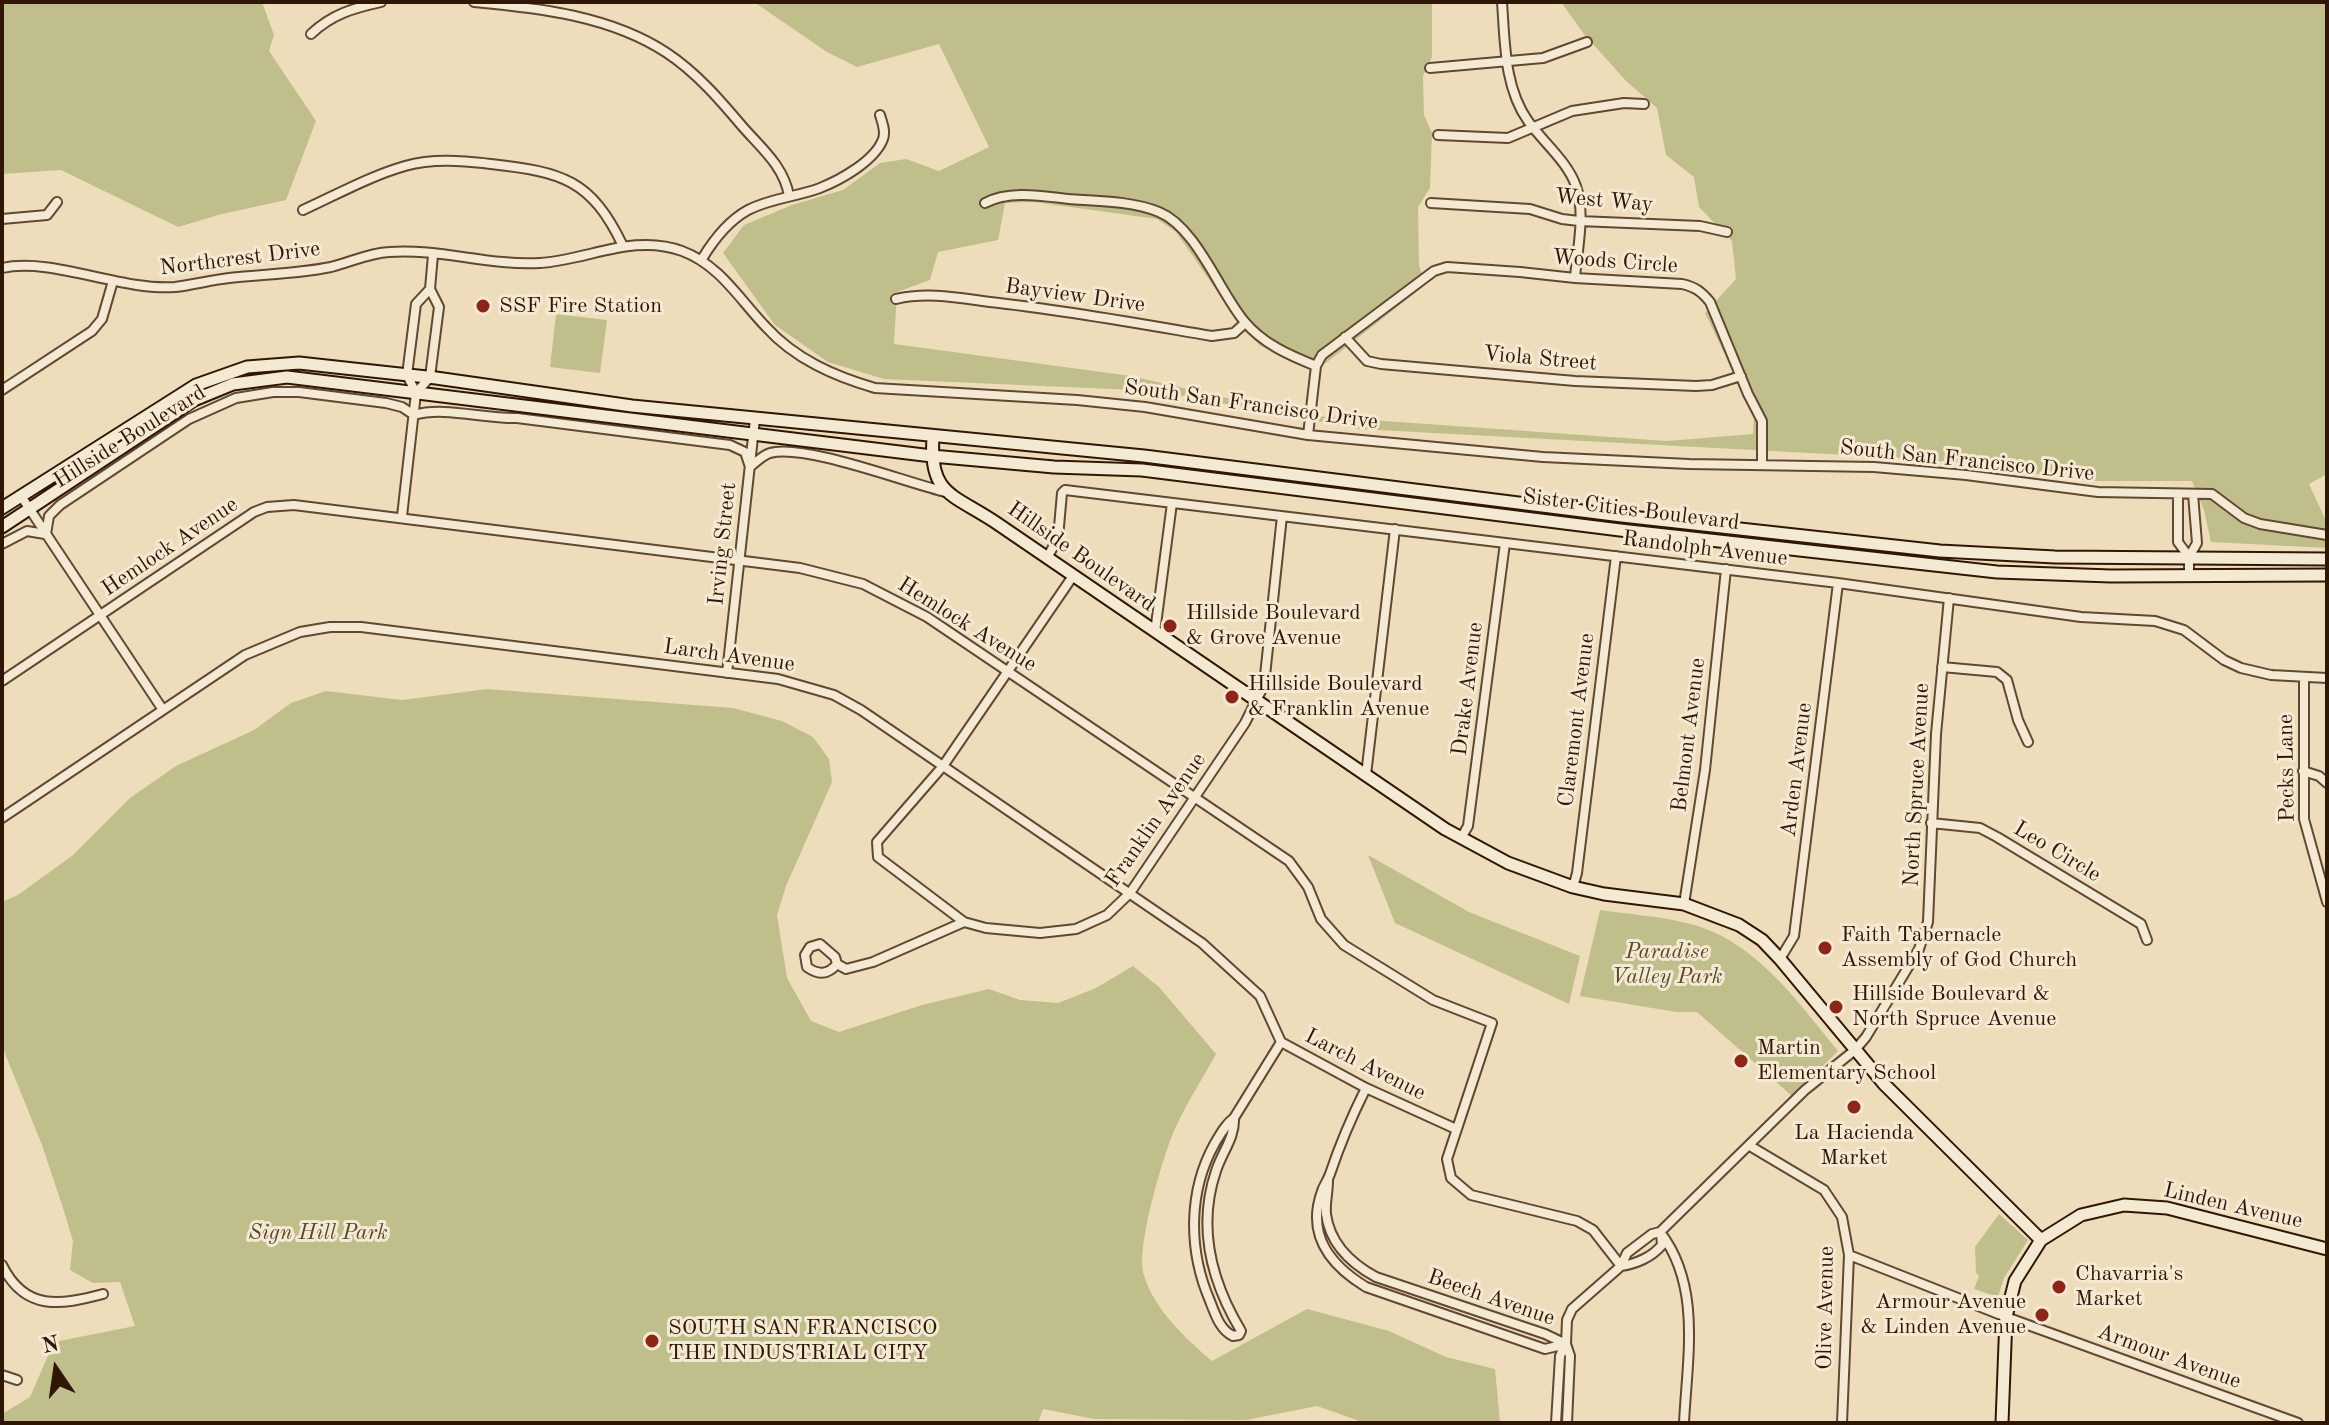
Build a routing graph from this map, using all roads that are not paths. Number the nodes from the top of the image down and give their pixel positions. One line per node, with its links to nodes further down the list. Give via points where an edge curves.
1 (381, 2): 5 (street, via 325,20)
2 (474, 2): 4 (street)
3 (1502, 2): 7 (street)
4 (494, 3): 13 (street, via 595,20 669,54 708,86 780,169)
5 (311, 34)
6 (1587, 42): 7 (street, via 1543,58)
7 (1506, 60): 8 (street); 11 (street, via 1518,102)
8 (1430, 68)
9 (1644, 104): 11 (street, via 1583,108)
10 (880, 115): 13 (street, via 883,140 871,155 819,188)
11 (1534, 129): 12 (street, via 1508,138); 19 (street, via 1576,186)
12 (1438, 135)
13 (789, 196): 23 (street, via 746,211 727,225)
14 (57, 202): 18 (street, via 47,215)
15 (985, 203): 29 (street, via 1004,196 1049,197 1159,212 1187,235)
16 (1431, 203): 19 (street, West Way, via 1530,209)
17 (303, 210): 21 (street, via 409,165 444,160 536,169 565,177 593,197)
18 (2, 219)
19 (1579, 221): 20 (street, West Way); 25 (street)
20 (1727, 232)
21 (623, 246): 22 (street, South San Francisco Drive, via 542,263); 23 (street, South San Francisco Drive, via 652,244)
22 (433, 255): 26 (street, Northcrest Drive, via 386,252 321,268 177,287); 27 (street)
23 (702, 259): 40 (street, South San Francisco Drive, via 790,350 845,379 875,388 1145,407)
24 (2, 268): 26 (street, Northcrest Drive, via 28,265)
25 (1575, 278): 30 (street, Woods Circle, via 1447,267 1434,271); 33 (street, Woods Circle, via 1693,286 1710,302)
26 (113, 281): 35 (street, via 102,319 92,331)
27 (430, 289): 32 (street, via 416,304); 34 (street, via 439,307)
28 (896, 299): 29 (street, Bayview Drive, via 922,294 1212,336 1234,333)
29 (1245, 323): 31 (street, via 1276,349)
30 (1345, 337): 31 (street); 33 (street, Viola Street, via 1367,361 1381,364 1696,386)
31 (1316, 366): 40 (street)
32 (407, 375): 34 (main road, Hillside Boulevard); 36 (street); 48 (main road, Hillside Boulevard, via 288,362 226,373 177,395)
33 (1741, 376): 43 (street, Woods Circle, via 1762,421)
34 (430, 377): 36 (street); 38 (main road, Hillside Boulevard)
35 (2, 390)
36 (416, 393): 37 (street); 39 (main road, Hillside Boulevard); 51 (main road, Hillside Boulevard, via 287,377 233,384 184,406)
37 (414, 415): 44 (street, Hillside Boulevard, via 436,411 517,418 730,445 745,452); 52 (street); 56 (street, Hillside Boulevard, via 386,403 299,392 224,401 60,505 49,516)
38 (755, 419): 39 (street, Irving Street); 41 (main road, Hillside Boulevard)
39 (753, 435): 42 (main road, Hillside Boulevard); 44 (street, Irving Street)
40 (1308, 435): 43 (street, South San Francisco Drive, via 1543,457)
41 (933, 438): 42 (main road); 61 (main road, Sister Cities Boulevard, via 1144,456 1940,551)
42 (932, 456): 45 (main road, via 934,475); 68 (main road, Sister Cities Boulevard, via 1142,470 1997,572)
43 (1762, 465): 46 (street, South San Francisco Drive, via 1874,467 2098,492)
44 (750, 467): 45 (street, Hillside Boulevard, via 766,454 784,451); 63 (street, Irving Street)
45 (946, 492): 62 (main road, Hillside Boulevard)
46 (2178, 494): 47 (street, South San Francisco Drive); 61 (street, via 2178,542)
47 (2193, 494): 57 (street, South San Francisco Drive, via 2212,494 2260,524); 61 (street, via 2197,543)
48 (21, 496): 50 (main road, Hillside Boulevard); 51 (street)
49 (1172, 503): 53 (street, Randolph Avenue); 62 (street, Randolph Avenue, via 1065,490 1058,538); 72 (street)
50 (2, 508)
51 (29, 509): 54 (main road, Hillside Boulevard); 56 (street)
52 (402, 516): 63 (street, Hemlock Avenue); 71 (street, Hemlock Avenue, via 267,507)
53 (1282, 516): 55 (street, Randolph Avenue); 79 (street, Franklin Avenue, via 1267,672)
54 (2, 527)
55 (1395, 529): 58 (street, Randolph Avenue); 84 (street)
56 (46, 534): 59 (street, via 27,531); 71 (street)
57 (2327, 535)
58 (1505, 543): 60 (street, Randolph Avenue); 89 (street, Drake Avenue, via 1468,826)
59 (2, 544)
60 (1616, 556): 65 (street, Randolph Avenue); 90 (street, Claremont Avenue)
61 (2189, 557): 64 (main road, Sister Cities Boulevard); 68 (street)
62 (1047, 558): 67 (main road, Hillside Boulevard)
63 (740, 559): 74 (street, Hemlock Avenue, via 863,584 927,617); 75 (street, Irving Street)
64 (2327, 559)
65 (1726, 569): 69 (street, Randolph Avenue); 93 (street, Belmont Avenue, via 1705,770)
66 (2327, 575): 68 (main road, Sister Cities Boulevard)
67 (1073, 576): 72 (main road, Hillside Boulevard); 74 (street)
68 (2189, 577)
69 (1838, 583): 70 (street, Randolph Avenue); 96 (street, Arden Avenue, via 1794,936)
70 (1949, 598): 73 (street, North Spruce Avenue); 76 (street, Randolph Avenue, via 2169,624 2241,668)
71 (100, 616): 78 (street, Hemlock Avenue); 80 (street)
72 (1155, 632): 79 (main road, Hillside Boulevard)
73 (1942, 667): 81 (street, via 1997,672 2007,680); 88 (street, North Spruce Avenue)
74 (1008, 671): 82 (street); 86 (street, Hemlock Avenue)
75 (727, 673): 80 (street, Larch Avenue, via 330,627 271,642); 82 (street, Larch Avenue, via 778,679 834,695)
76 (2304, 678): 77 (street, Randolph Avenue); 83 (street, Pecks Lane)
77 (2327, 678)
78 (2, 681)
79 (1258, 700): 84 (main road, Hillside Boulevard); 86 (street, Franklin Avenue)
80 (163, 710): 87 (street, Larch Avenue)
81 (2028, 742)
82 (943, 766): 91 (street, Larch Avenue); 94 (street, via 877,842 878,857)
83 (2303, 771): 85 (street); 92 (street, Pecks Lane, via 2304,819)
84 (1366, 775): 89 (main road, Hillside Boulevard)
85 (2327, 783)
86 (1194, 797): 91 (street, Franklin Avenue); 102 (street, Hemlock Avenue, via 1289,861 1308,887 1321,919 1344,945 1433,1000 1492,1023)
87 (2, 818)
88 (1931, 823): 95 (street, Leo Circle, via 1980,828 1997,837 2141,924); 99 (street, North Spruce Avenue, via 1928,922 1919,949)
89 (1461, 838): 90 (main road, Hillside Boulevard, via 1508,863)
90 (1573, 887): 93 (main road, Hillside Boulevard)
91 (1130, 893): 94 (street, Franklin Avenue, via 1107,915 1076,929 1040,933); 98 (street, Larch Avenue, via 1202,943 1260,996)
92 (2327, 902)
93 (1684, 904): 96 (main road, Hillside Boulevard, via 1739,925)
94 (964, 922): 97 (street, via 873,962 846,969)
95 (2147, 940)
96 (1780, 959): 99 (main road, Hillside Boulevard)
97 (837, 964)
98 (1281, 1042): 100 (street, Larch Avenue); 101 (street)
99 (1855, 1050): 103 (street, North Spruce Avenue, via 1805,1090); 106 (main road, Hillside Boulevard)
100 (1366, 1088): 102 (street, Larch Avenue); 104 (street, Beech Avenue)
101 (1234, 1118): 111 (street, via 1208,1211); 112 (street, via 1210,1152 1196,1198 1195,1247)
102 (1456, 1129): 110 (street, Hemlock Avenue, via 1447,1159 1451,1178 1461,1189 1577,1221 1593,1230)
103 (1750, 1146): 105 (street, North Spruce Avenue); 108 (street, Olive Avenue, via 1824,1190 1842,1217)
104 (1327, 1181): 115 (street, Beech Avenue, via 1332,1233 1355,1266); 115 (street, Beech Avenue, via 1317,1212 1319,1232 1344,1274 1366,1287 1545,1349)
105 (1660, 1232): 110 (street, via 1627,1253); 110 (street, via 1662,1245 1656,1252); 120 (street, via 1679,1263 1689,1306)
106 (2041, 1240): 107 (main road, Linden Avenue, via 2081,1215 2124,1205 2167,1208); 114 (main road, Linden Avenue, via 2015,1281)
107 (2327, 1249)
108 (1849, 1255): 114 (street, Armour Avenue); 121 (street, Olive Avenue)
109 (2, 1265): 113 (street, via 15,1285 40,1301 65,1304)
110 (1621, 1266): 115 (street, via 1572,1309)
111 (1215, 1279): 112 (street); 112 (street, via 1239,1335 1222,1326)
112 (1202, 1283)
113 (103, 1294)
114 (2006, 1317): 122 (main road, Linden Avenue); 123 (street, Armour Avenue)
115 (1566, 1344): 118 (street, via 1560,1356); 119 (street)
116 (2, 1375): 117 (street)
117 (17, 1380)
118 (1556, 1423)
119 (1567, 1423)
120 (1684, 1423)
121 (1842, 1423)
122 (2002, 1423)
123 (2298, 1423)

